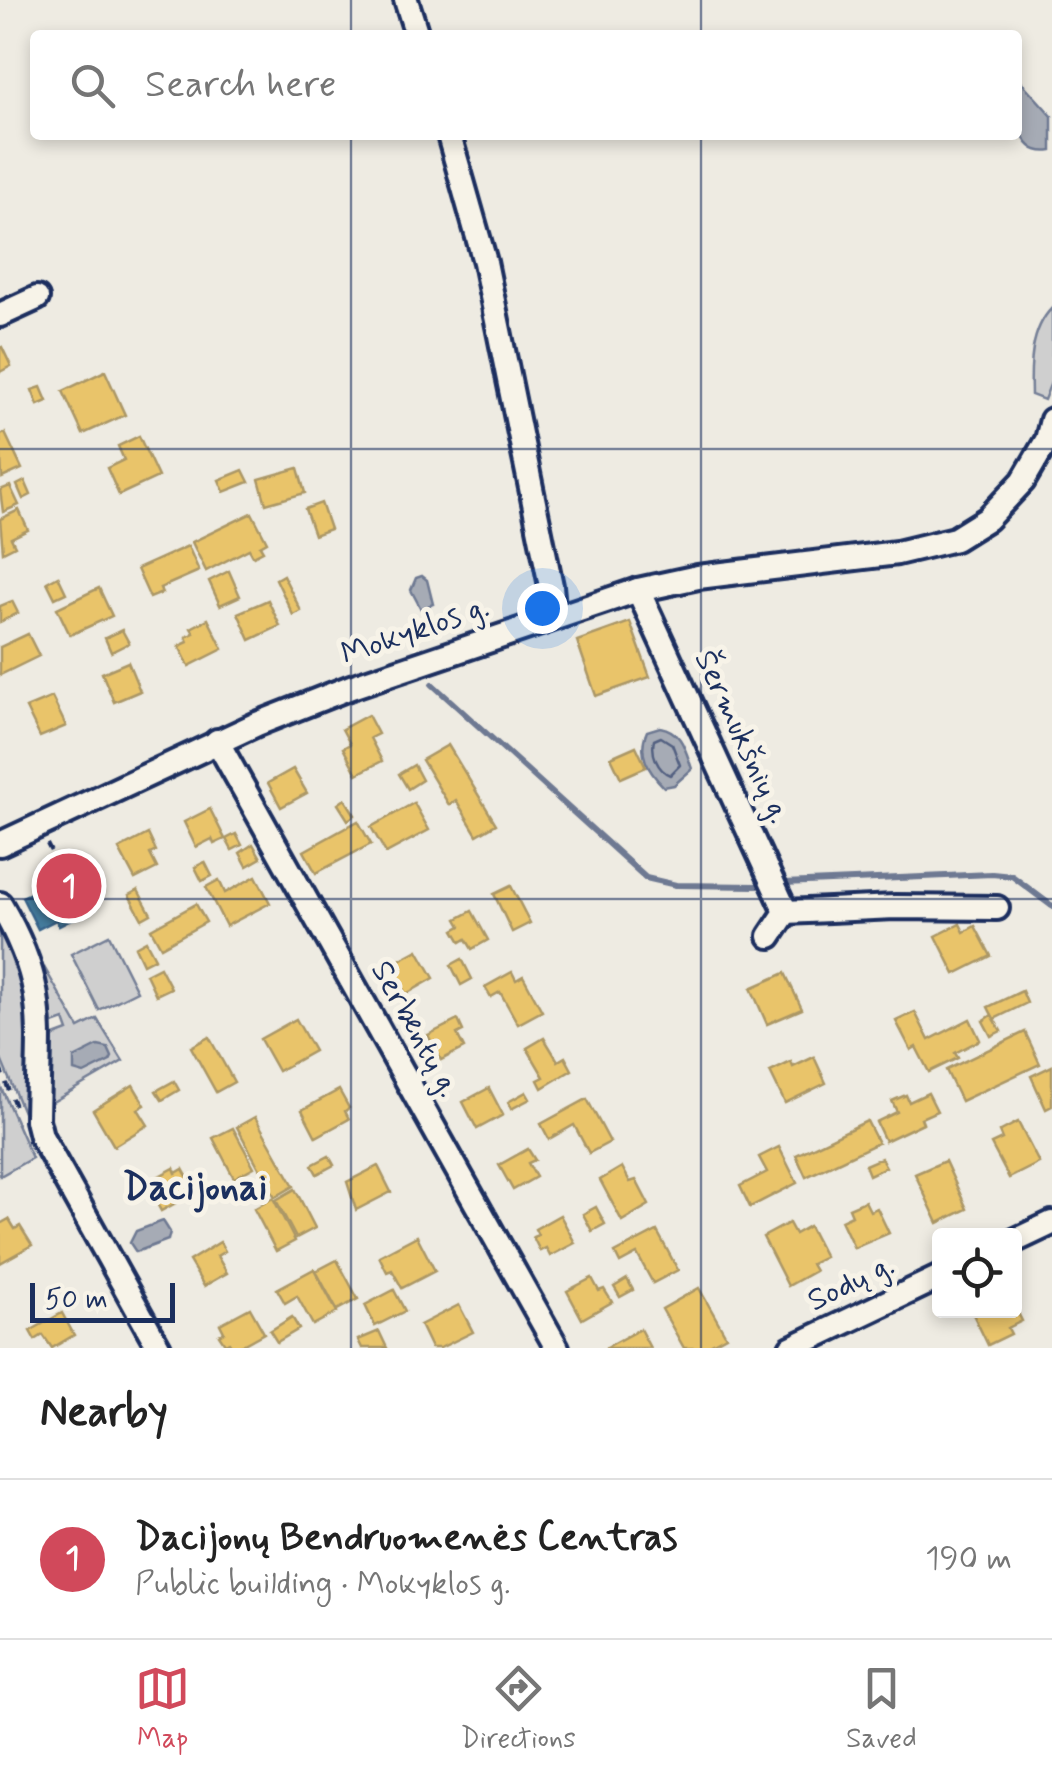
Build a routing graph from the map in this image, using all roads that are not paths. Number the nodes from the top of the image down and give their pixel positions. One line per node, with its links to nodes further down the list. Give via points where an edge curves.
1 (406, 0): 2 (street)
2 (416, 30)
3 (450, 140): 8 (street, via 488,278)
4 (36, 298): 5 (street)
5 (0, 314)
6 (1052, 420): 7 (street, Mokyklos g., via 1023,481 987,519 955,539)
7 (638, 590): 8 (street, Mokyklos g.); 13 (street, Šermukšnių g.)
8 (554, 617): 9 (street, Mokyklos g.)
9 (216, 741): 10 (street, Mokyklos g.); 19 (street, Serbentų g.)
10 (0, 844)
11 (0, 904): 18 (street, via 35,981 40,1136)
12 (996, 908): 13 (street)
13 (786, 912): 14 (street)
14 (770, 936)
15 (1052, 1223): 16 (street)
16 (1022, 1237)
17 (932, 1281): 20 (street, Sodų g.)
18 (159, 1348)
19 (557, 1348)
20 (791, 1348)

